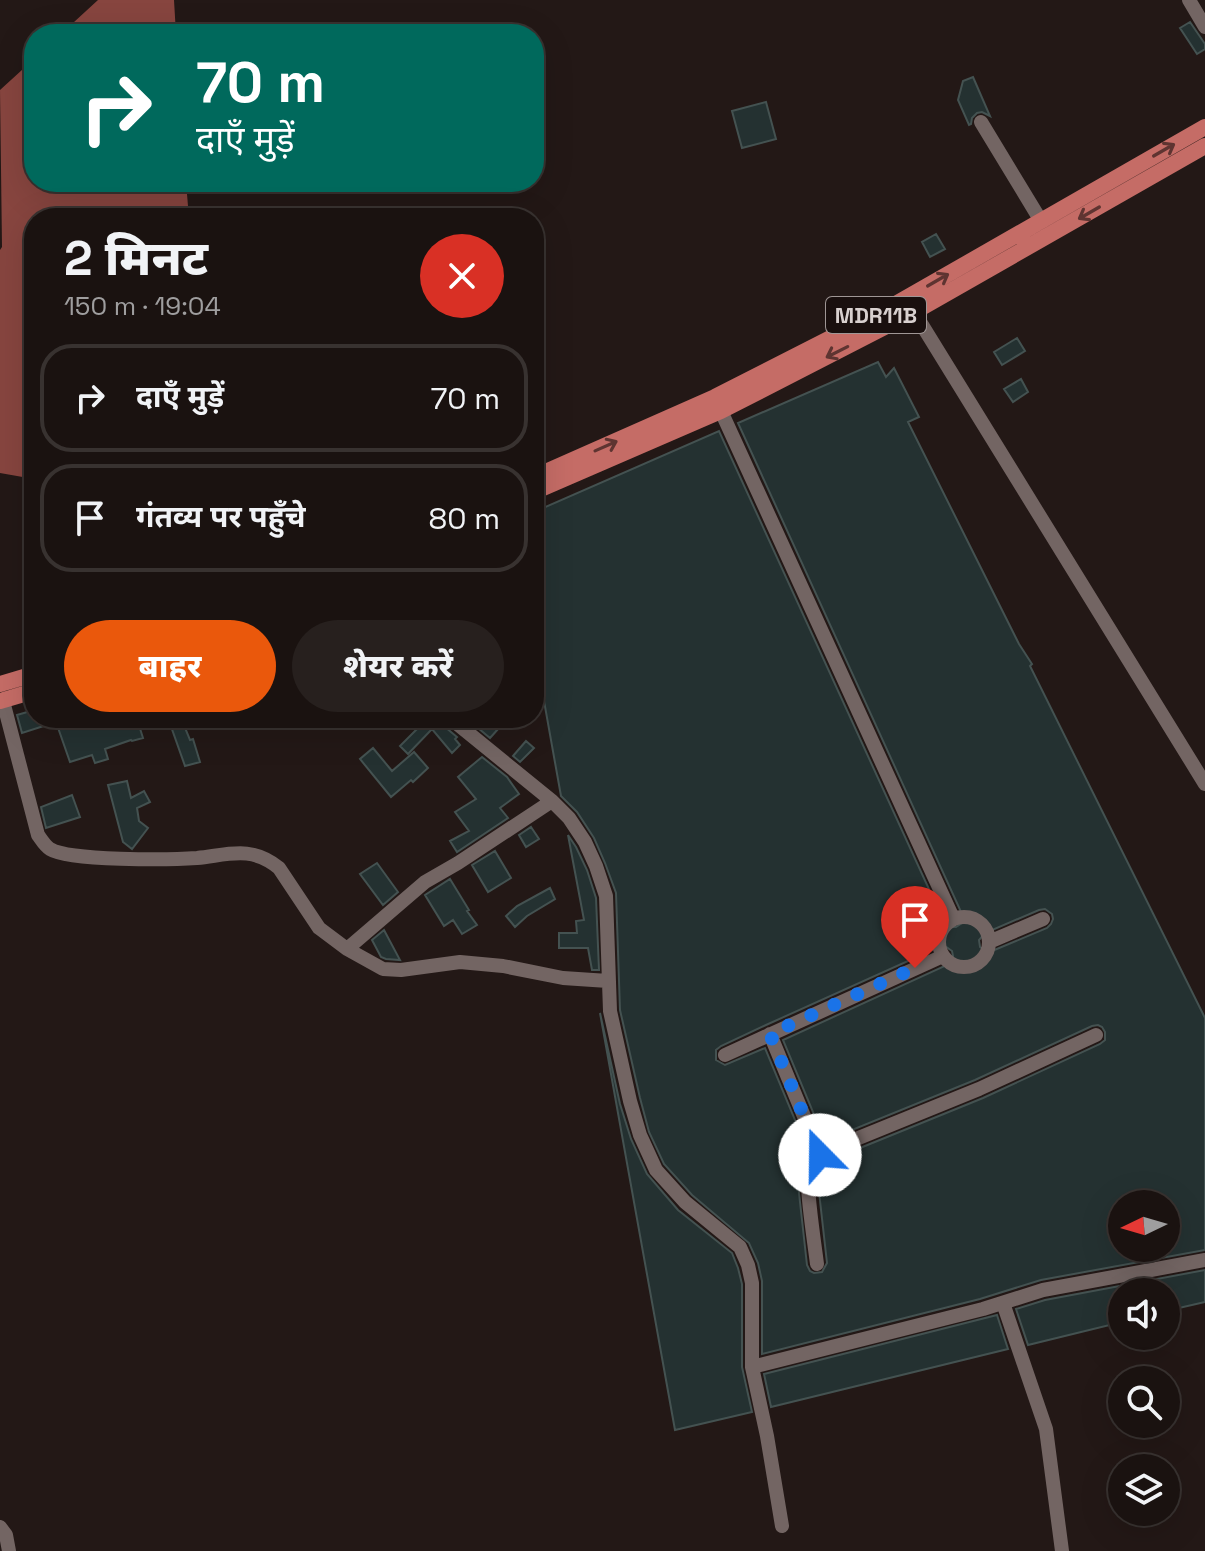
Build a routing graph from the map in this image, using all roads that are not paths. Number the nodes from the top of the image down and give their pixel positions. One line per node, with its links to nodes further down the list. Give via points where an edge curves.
1 (1197, 6): 2 (street)
2 (1205, 27)
3 (981, 122): 6 (street)
4 (1205, 127): 6 (main road, MDR11B, one-way to 4)
5 (1205, 146): 7 (main road, MDR11B, one-way to 7)
6 (1041, 221): 9 (main road, MDR11B, one-way to 6, via 715,397 880,313)
7 (914, 312): 8 (main road, MDR11B, one-way to 8); 15 (street)
8 (721, 411): 10 (main road, MDR11B); 17 (street)
9 (544, 473)
10 (544, 488)
11 (24, 680): 13 (main road)
12 (24, 692): 13 (main road)
13 (1, 695): 20 (street, via 38,835 49,848 123,859 256,855 279,868 319,928)
14 (462, 728): 16 (street)
15 (1205, 784)
16 (552, 801): 20 (street, via 425,882); 22 (street, via 585,842 606,896)
17 (953, 918): 19 (street, via 978,921); 21 (street, via 938,939)
18 (1043, 919): 19 (street)
19 (989, 942): 21 (street, via 984,957 972,966 956,966)
20 (347, 949): 22 (street, via 383,969 460,962)
21 (943, 956): 23 (street)
22 (608, 981): 30 (street, via 630,1101 656,1170 740,1247 748,1265)
23 (770, 1034): 25 (street); 26 (street)
24 (1096, 1035): 26 (street)
25 (725, 1055)
26 (820, 1155): 28 (street, via 808,1166)
27 (1205, 1260): 29 (street, via 1043,1290)
28 (817, 1264)
29 (1003, 1303): 30 (street); 34 (street, via 1046,1429)
30 (752, 1367): 31 (street)
31 (782, 1526)
32 (0, 1527): 33 (street)
33 (9, 1551)
34 (1062, 1551)

